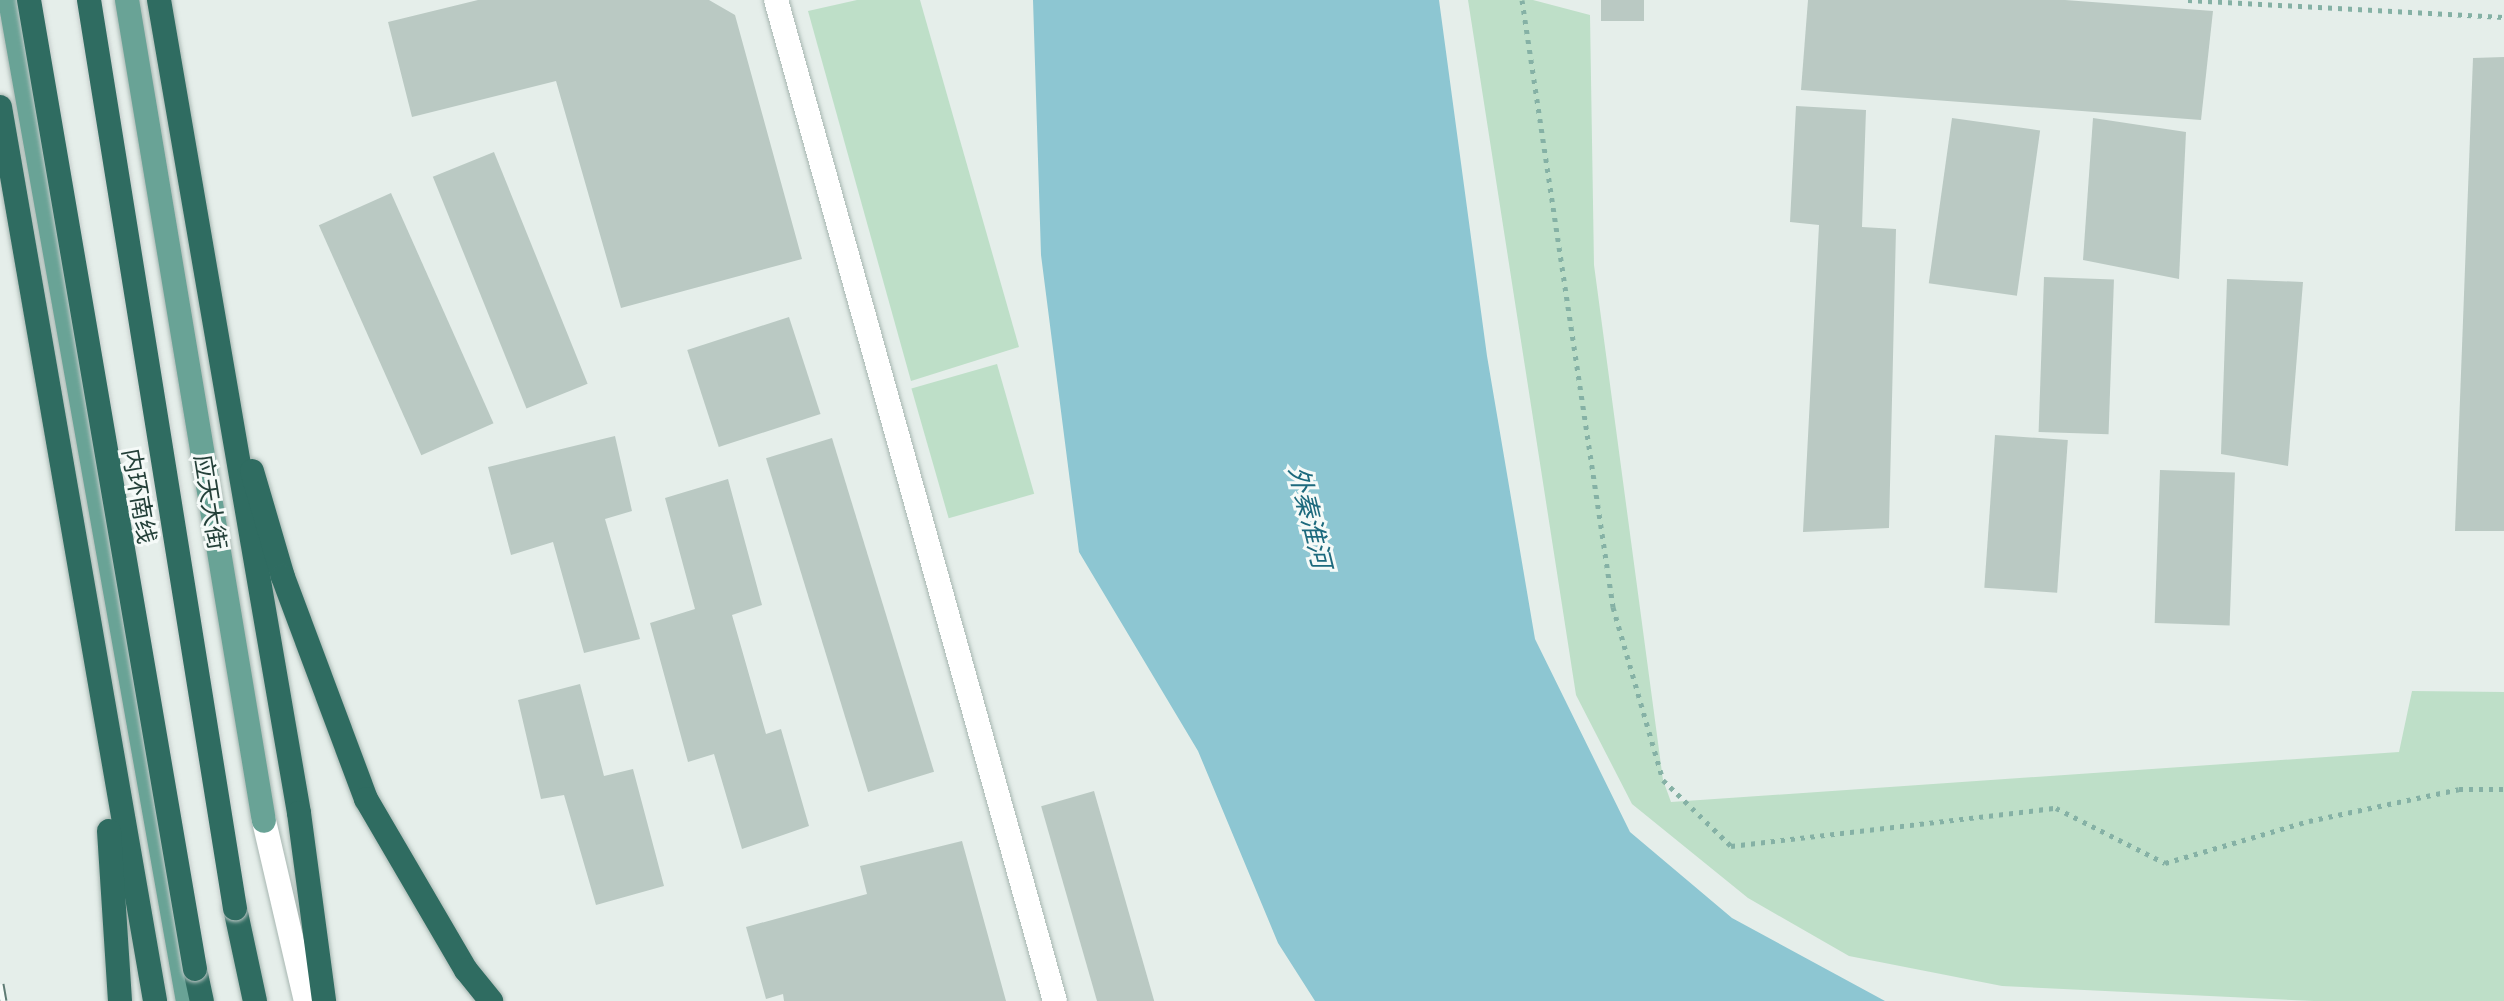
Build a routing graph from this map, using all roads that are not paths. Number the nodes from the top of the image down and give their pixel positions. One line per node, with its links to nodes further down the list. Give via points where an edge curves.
1 (10, 0): 13 (main road)
2 (29, 0): 14 (highway, 内环南线, bridge)
3 (89, 0): 15 (highway, 内环南线, bridge)
4 (127, 0): 10 (main road, 应天大街)
5 (159, 0): 8 (highway)
6 (776, 0): 19 (street)
7 (0, 107): 9 (highway)
8 (216, 343): 17 (highway, via 299,813); 18 (highway, via 283,577 366,799 466,970)
9 (100, 701): 11 (highway); 12 (highway)
10 (264, 821): 16 (street, 应天大街)
11 (120, 1001)
12 (155, 1001)
13 (188, 1001)
14 (202, 1001)
15 (255, 1001)
16 (306, 1001)
17 (324, 1001)
18 (491, 1001)
19 (1055, 1001)

